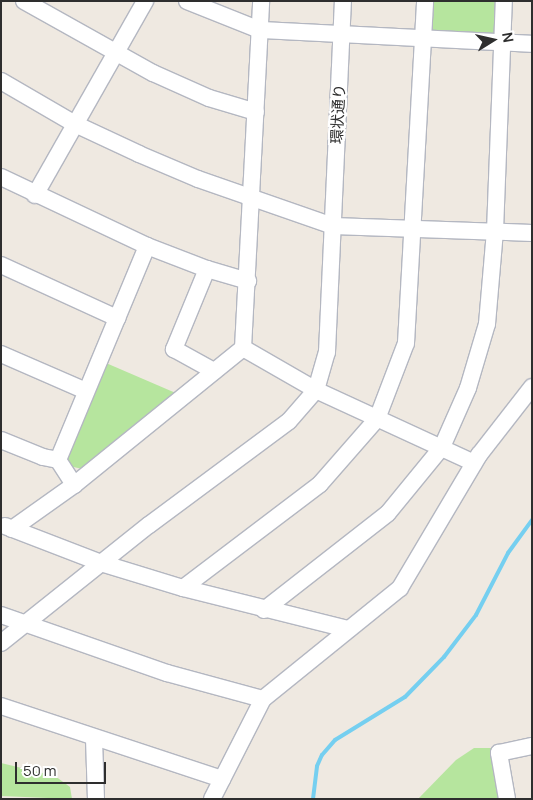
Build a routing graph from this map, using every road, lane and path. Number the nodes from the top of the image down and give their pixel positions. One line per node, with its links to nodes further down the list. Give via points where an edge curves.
1 (24, 1): 13 (street)
2 (145, 1): 13 (street)
3 (187, 1): 8 (street)
4 (261, 1): 8 (street)
5 (343, 1): 9 (street, 環状通り)
6 (425, 1): 10 (street)
7 (504, 1): 11 (street)
8 (260, 30): 9 (street); 15 (street)
9 (343, 34): 10 (street); 20 (street, 環状通り)
10 (423, 38): 11 (street); 21 (street)
11 (502, 42): 12 (street); 22 (street)
12 (532, 44)
13 (115, 53): 15 (street, via 210,98); 16 (street)
14 (1, 81): 16 (street)
15 (256, 112): 19 (street)
16 (76, 124): 18 (street); 19 (street, via 198,179)
17 (1, 177): 18 (street)
18 (35, 195): 24 (street)
19 (252, 197): 20 (street); 27 (street)
20 (333, 226): 21 (street); 33 (street, 環状通り, via 327,352)
21 (413, 226): 22 (street); 35 (street, via 406,343)
22 (495, 231): 23 (street); 37 (street, via 487,324 468,388)
23 (532, 233)
24 (147, 246): 26 (street); 28 (street)
25 (1, 265): 28 (street)
26 (207, 270): 27 (street); 31 (street, via 174,349)
27 (248, 281): 29 (street)
28 (117, 318): 34 (street)
29 (243, 348): 31 (street); 33 (street)
30 (1, 354): 34 (street)
31 (214, 371): 40 (street)
32 (532, 387): 39 (street)
33 (316, 390): 35 (street); 42 (street, via 289,421)
34 (86, 392): 38 (street)
35 (377, 418): 37 (street); 43 (street, via 320,484)
36 (1, 440): 38 (street)
37 (442, 448): 39 (street); 44 (street, via 388,513)
38 (58, 460): 40 (street)
39 (474, 464): 47 (street, via 400,588)
40 (74, 485): 41 (street)
41 (6, 526): 42 (street)
42 (101, 563): 43 (street); 46 (street)
43 (183, 588): 44 (street)
44 (264, 610): 47 (street)
45 (1, 614): 46 (street)
46 (25, 625): 48 (street); 49 (street, via 167,673)
47 (348, 629): 49 (street)
48 (1, 643)
49 (263, 699): 53 (street)
50 (1, 706): 51 (street)
51 (94, 739): 53 (street); 54 (street)
52 (532, 746): 56 (street, via 498,753)
53 (222, 779): 55 (street)
54 (96, 799)
55 (212, 799)
56 (507, 799)

